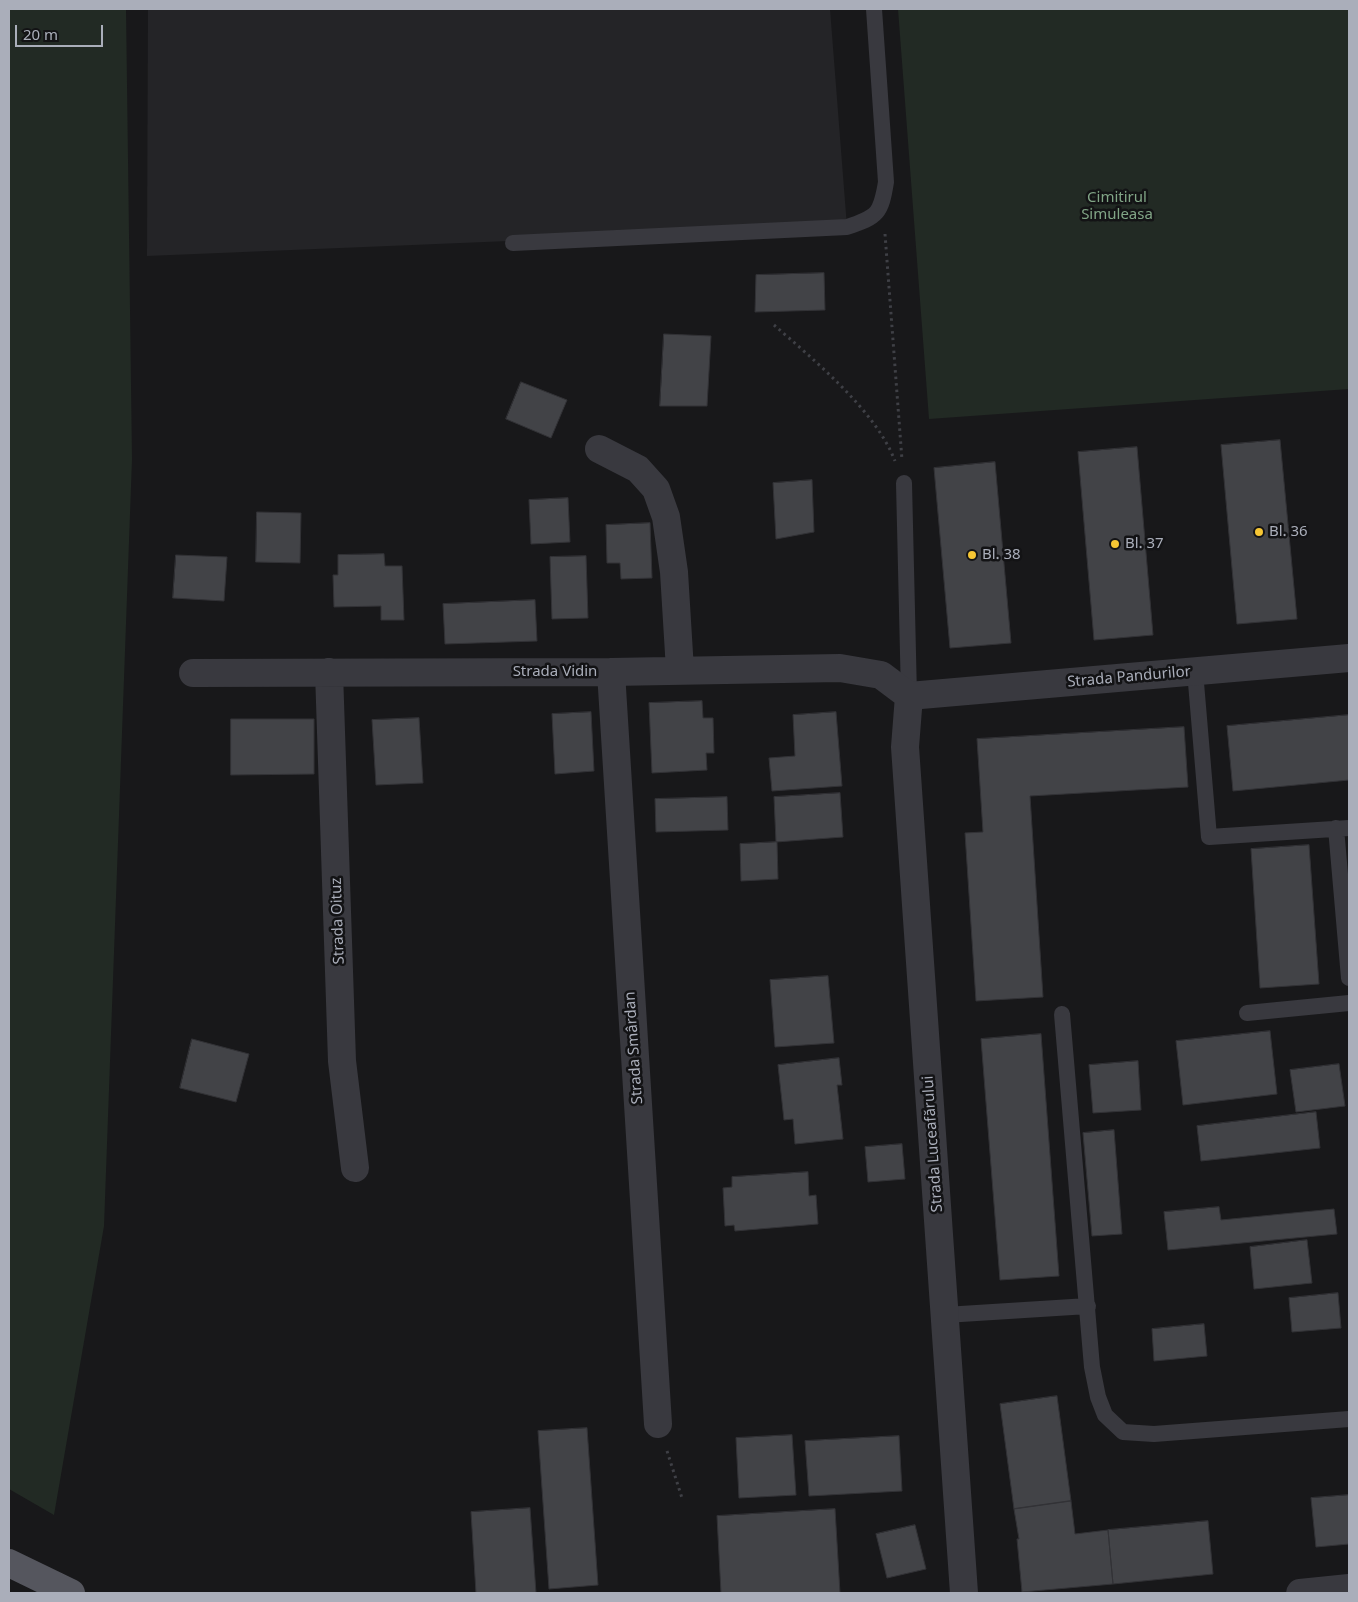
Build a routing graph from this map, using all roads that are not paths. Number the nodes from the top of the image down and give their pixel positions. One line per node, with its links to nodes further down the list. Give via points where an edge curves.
1 (874, 9): 2 (lane, via 886,182 883,205 874,215 847,226)
2 (513, 243)
3 (599, 449): 6 (street, via 638,468 656,489 666,517 674,572)
4 (904, 483): 11 (lane)
5 (1349, 658): 7 (street, Strada Pandurilor)
6 (680, 670): 9 (street, Strada Vidin); 11 (street, Strada Vidin, via 840,668 882,675)
7 (1195, 671): 11 (street, Strada Pandurilor); 12 (lane, via 1208,837)
8 (329, 672): 9 (street, Strada Vidin); 10 (street, Strada Vidin); 17 (street, Strada Oituz, via 342,1061)
9 (611, 672): 21 (street, Strada Smârdan)
10 (193, 673)
11 (909, 696): 19 (street, Strada Luceafărului, via 905,747)
12 (1342, 828): 13 (lane)
13 (1349, 978)
14 (1349, 1003): 15 (lane)
15 (1247, 1013)
16 (1062, 1014): 18 (lane)
17 (355, 1168)
18 (1088, 1306): 19 (lane); 20 (lane, via 1092,1367 1098,1397 1105,1415 1123,1432 1154,1434)
19 (946, 1315): 25 (street, Strada Luceafărului)
20 (1349, 1419)
21 (658, 1424)
22 (9, 1562): 24 (main road)
23 (1349, 1588): 26 (street)
24 (70, 1593)
25 (964, 1593)
26 (1300, 1593)

